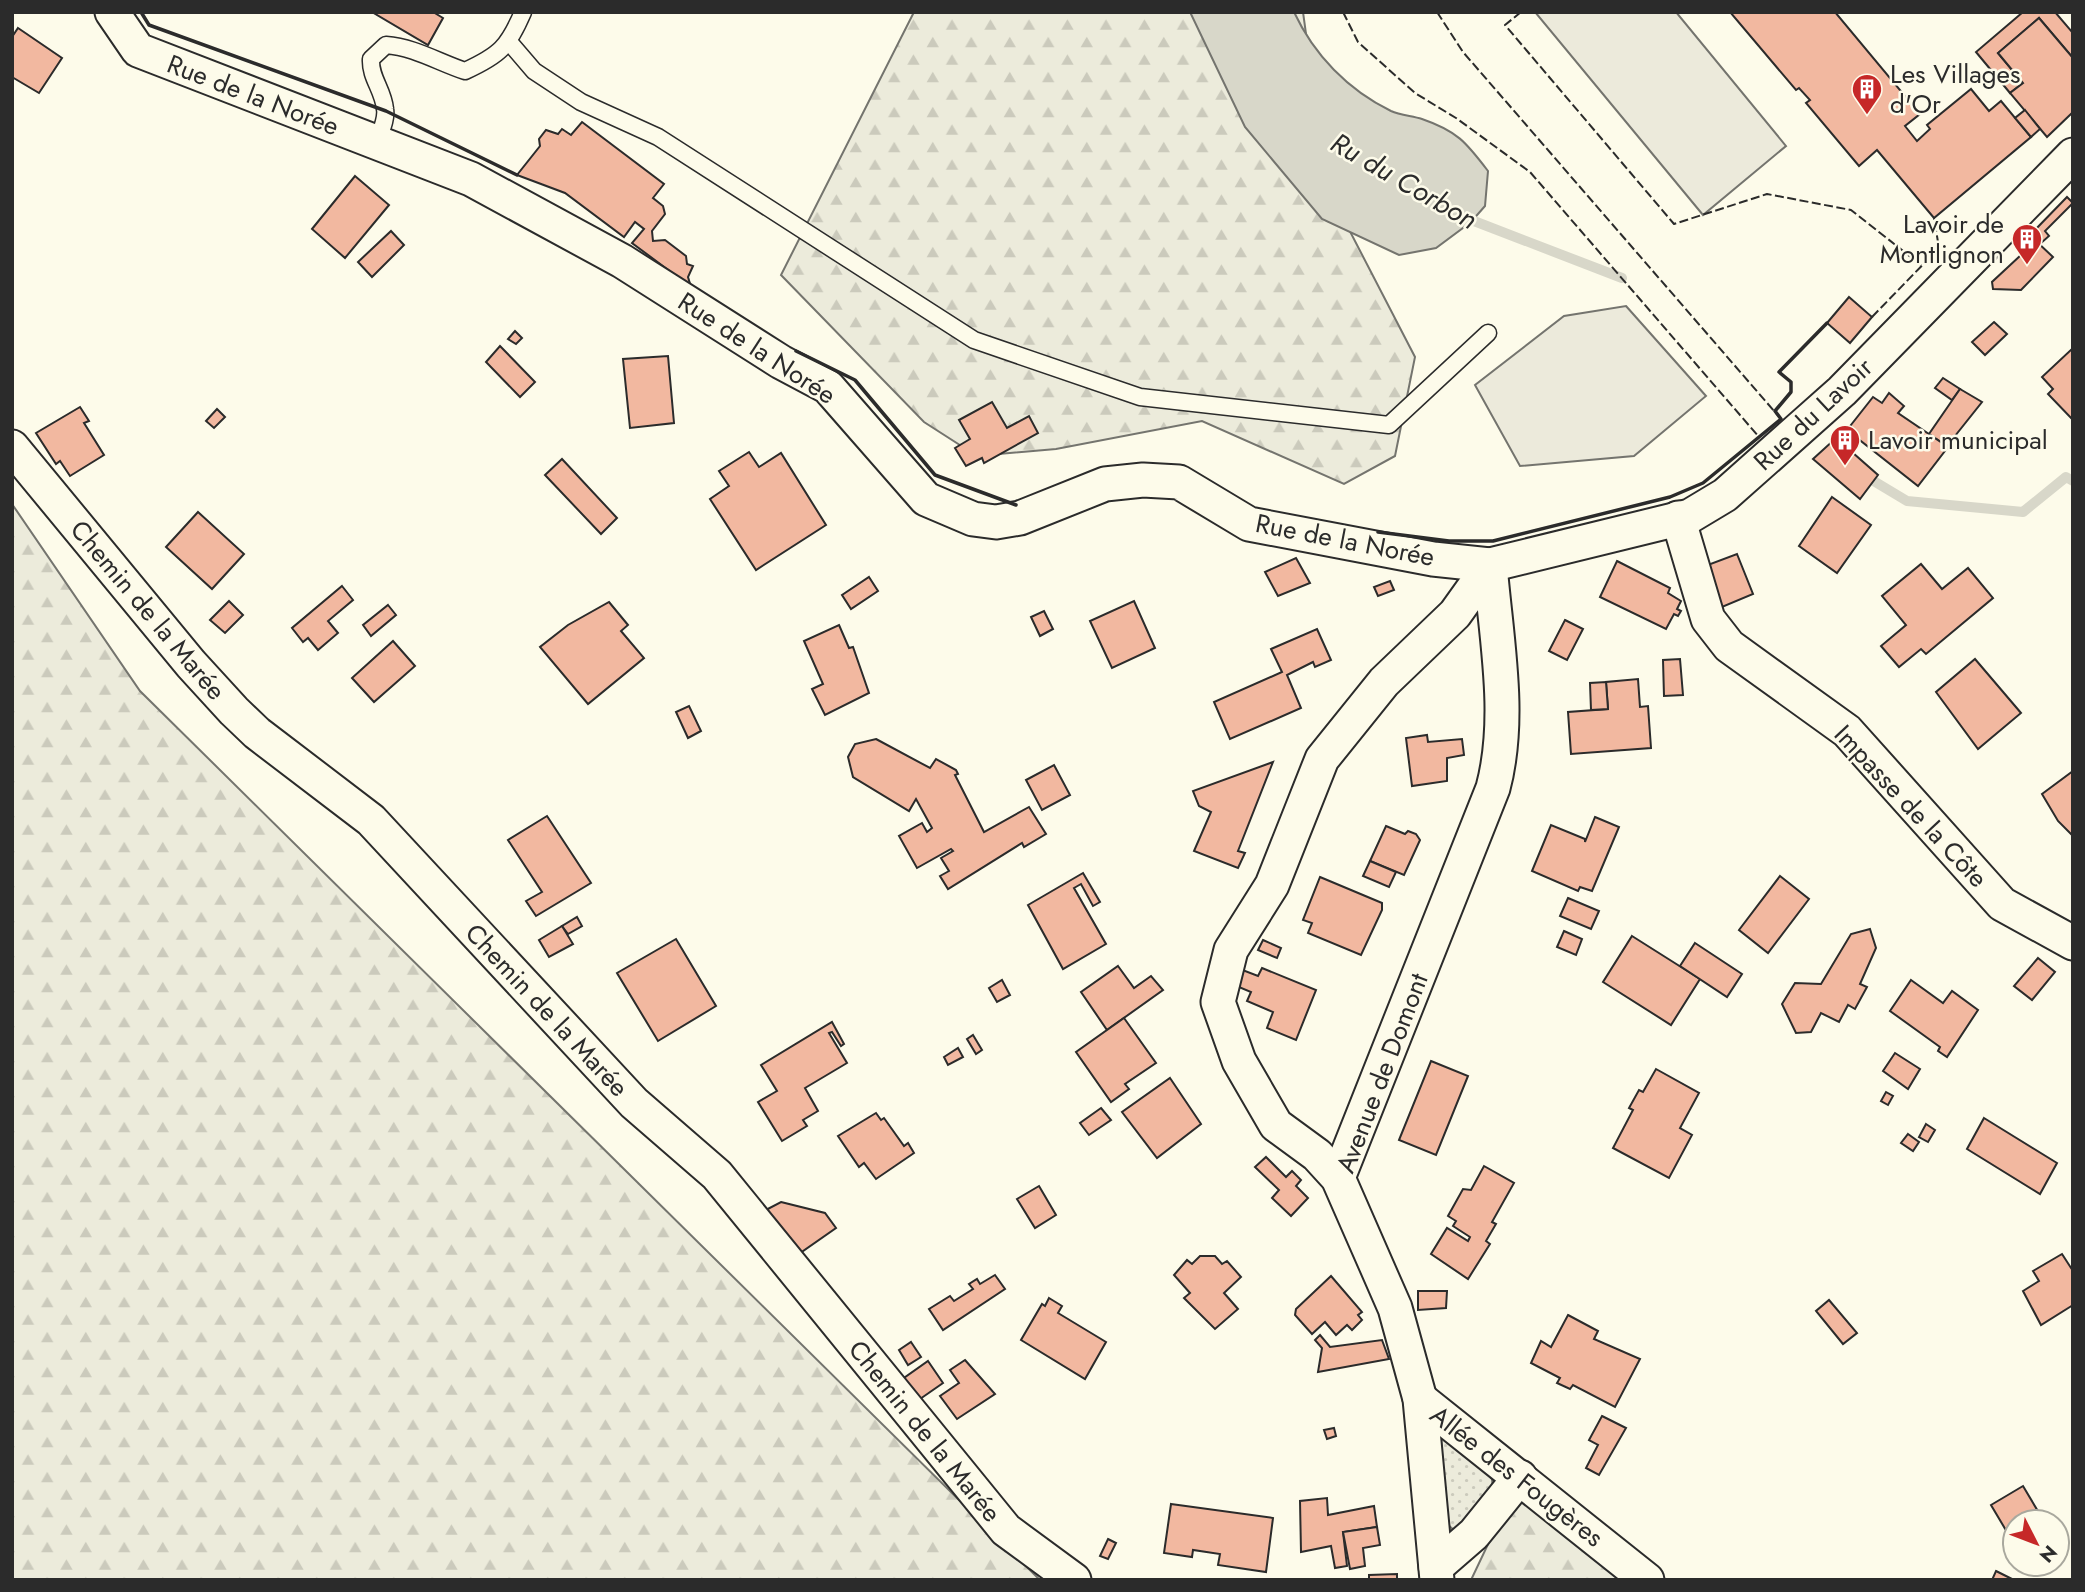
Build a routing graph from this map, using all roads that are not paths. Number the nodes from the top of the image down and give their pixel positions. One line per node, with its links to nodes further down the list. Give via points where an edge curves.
1 (112, 12): 4 (street, Rue de la Norée, via 138,50)
2 (523, 12): 3 (lane)
3 (510, 43): 4 (lane, via 492,59 465,71 432,61 409,47 386,45 371,59 370,75 379,86 386,111); 6 (lane, via 534,72 581,103 658,137 974,340 1140,397 1389,425)
4 (377, 143): 9 (street, Rue de la Norée, via 471,179 622,261 828,387 926,499 973,519 1020,518 1105,484 1179,482 1250,524 1433,559)
5 (2073, 155): 8 (street, Rue du Lavoir, via 1842,391 1725,495)
6 (1488, 333)
7 (12, 447): 15 (street, Chemin de la Marée, via 234,711 371,820 634,1103 717,1175 1006,1530)
8 (1678, 518): 9 (street, Rue du Lavoir); 10 (street, Impasse de la Côte, via 1708,619 1729,646 1847,731 2002,904)
9 (1490, 565): 11 (street, Avenue de Domont, via 1503,730 1501,758); 11 (street, via 1455,614 1384,682 1322,758 1272,885 1231,950 1217,1002 1239,1061 1276,1125 1317,1155)
10 (2073, 943)
11 (1338, 1178): 12 (street, Avenue de Domont, via 1395,1308)
12 (1420, 1399): 13 (street, Allée des Fougères); 14 (street, Avenue de Domont)
13 (1520, 1477): 14 (street); 16 (street, Allée des Fougères)
14 (1437, 1574)
15 (1074, 1580)
16 (1647, 1580)

